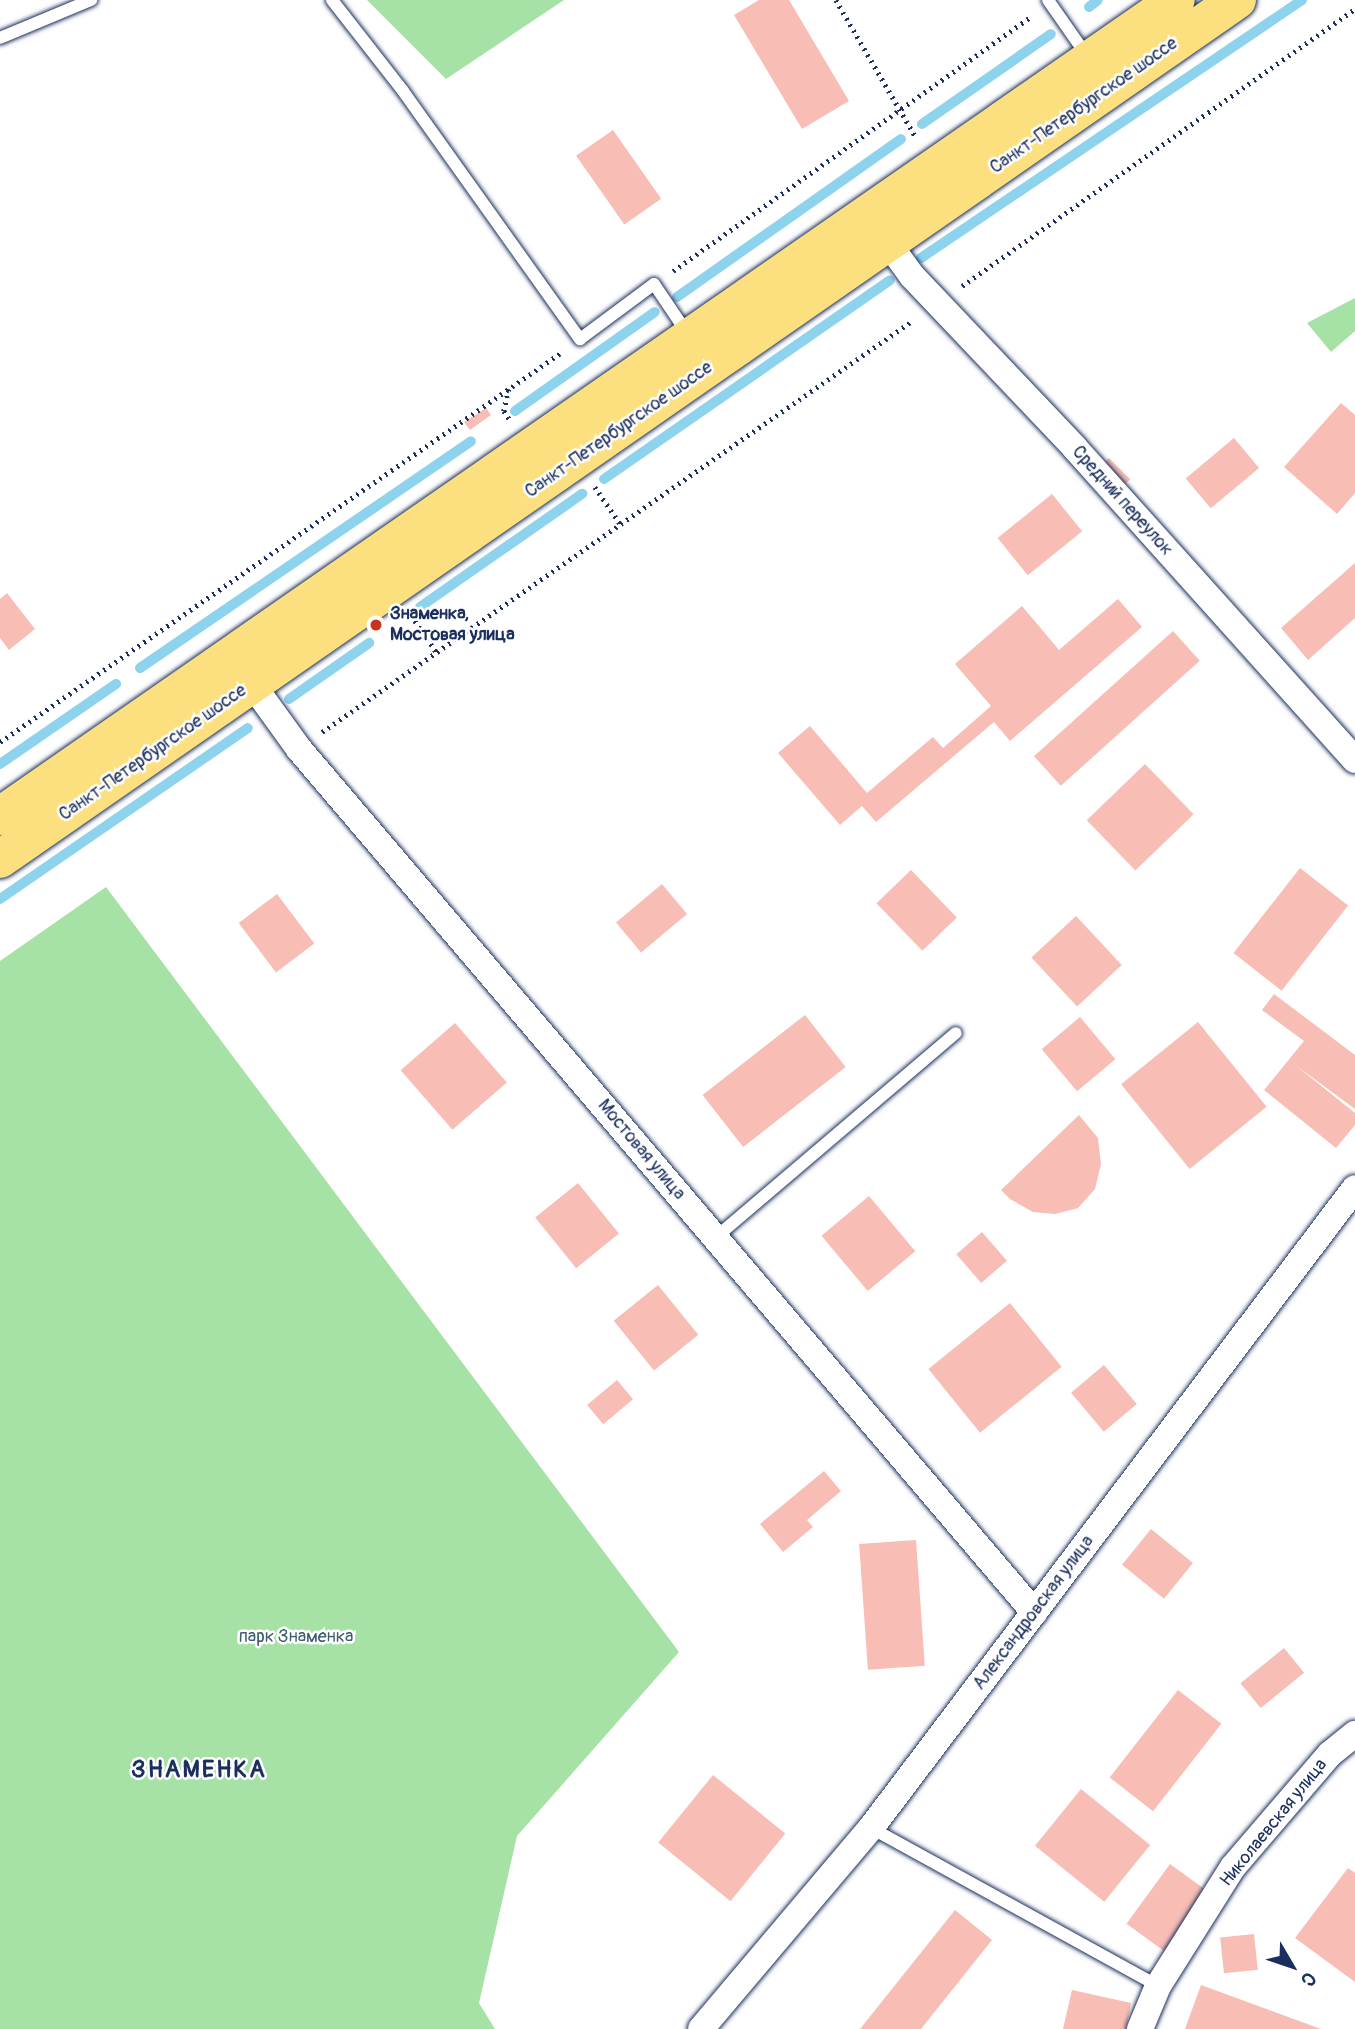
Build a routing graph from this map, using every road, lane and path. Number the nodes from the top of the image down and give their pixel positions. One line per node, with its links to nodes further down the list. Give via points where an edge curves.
1 (91, 0): 9 (lane)
2 (331, 0): 17 (lane, via 403,91)
3 (836, 0): 11 (path)
4 (1048, 0): 10 (lane)
5 (1176, 0): 10 (main road, Санкт-Петербургское шоссе)
6 (1237, 0): 13 (main road, Санкт-Петербургское шоссе)
7 (1355, 9): 15 (path)
8 (1037, 10): 11 (path)
9 (0, 38)
10 (1090, 60): 12 (main road, Санкт-Петербургское шоссе)
11 (899, 112): 12 (path); 14 (path)
12 (935, 166): 16 (main road, Санкт-Петербургское шоссе)
13 (888, 243): 15 (street, Средний переулок); 22 (main road, Санкт-Петербургское шоссе)
14 (653, 284): 16 (lane); 17 (lane)
15 (937, 304): 19 (path); 25 (street, Средний переулок, via 1075,448)
16 (690, 336): 26 (main road, Санкт-Петербургское шоссе)
17 (580, 340): 23 (path)
18 (589, 477): 19 (path)
19 (621, 525): 21 (path)
20 (405, 605): 21 (path)
21 (437, 653): 24 (path)
22 (252, 684): 24 (street, Мостовая улица); 27 (main road, Санкт-Петербургское шоссе)
23 (0, 742)
24 (299, 749): 30 (street, Мостовая улица)
25 (1355, 760)
26 (0, 816)
27 (0, 859)
28 (956, 1033): 30 (lane)
29 (1355, 1188): 31 (street, Александровская улица)
30 (715, 1238): 31 (street, Мостовая улица)
31 (1034, 1612): 33 (street, Александровская улица)
32 (1355, 1734): 34 (street, Николаевская улица, via 1330,1754 1233,1867)
33 (871, 1828): 34 (lane); 35 (street, Александровская улица)
34 (1158, 1986): 36 (street, Николаевская улица)
35 (701, 2029)
36 (1140, 2029)

